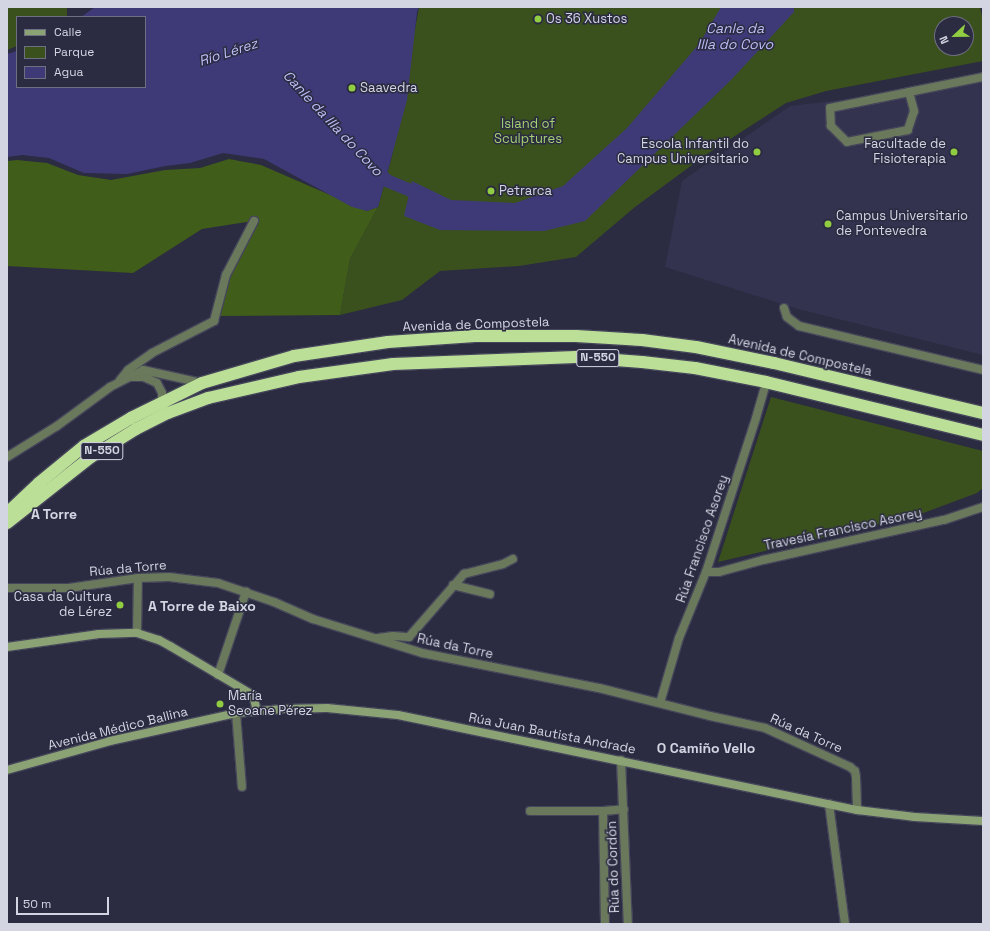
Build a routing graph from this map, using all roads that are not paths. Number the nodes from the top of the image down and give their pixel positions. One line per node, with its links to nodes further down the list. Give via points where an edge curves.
1 (983, 77): 2 (street)
2 (909, 92): 2 (street, via 830,108 831,126 847,142 908,130 914,111)
3 (254, 221): 7 (street, via 226,274 214,321 138,362)
4 (784, 308): 5 (street, via 787,317 799,326)
5 (983, 370)
6 (131, 377): 7 (street); 9 (street, via 148,370); 10 (street, via 144,377 157,383 162,393)
7 (119, 381): 13 (street, via 57,426)
8 (766, 382): 12 (highway, N-550); 16 (highway, N-550, via 695,368 576,357 393,364 299,377 208,398 136,429 91,457); 18 (street, Rúa Francisco Asorey)
9 (202, 383): 10 (highway, Avenida de Compostela / N-550); 11 (highway, Avenida de Compostela / N-550, via 294,356 388,342 475,336 576,336 642,340 696,347)
10 (162, 402): 15 (highway, Avenida de Compostela / N-550, via 84,446 38,483)
11 (983, 413)
12 (983, 435)
13 (7, 457)
14 (983, 507): 18 (street, Travesía Francisco Asorey, via 937,522 719,572)
15 (7, 513)
16 (7, 523)
17 (513, 559): 20 (street, via 464,574)
18 (706, 572): 30 (street, Rúa Francisco Asorey, via 679,638)
19 (138, 578): 21 (street, Rúa da Torre, via 69,588); 22 (street, Rúa da Torre, via 190,578); 24 (street)
20 (453, 585): 23 (street); 25 (street)
21 (7, 588)
22 (246, 592): 26 (street, Rúa da Torre, via 313,619); 29 (street)
23 (490, 594)
24 (137, 633): 27 (street, via 99,634); 29 (street, via 170,646)
25 (409, 636): 26 (street); 28 (street)
26 (373, 638): 28 (street, Rúa da Torre)
27 (7, 647)
28 (412, 650): 30 (street, Rúa da Torre)
29 (218, 675): 31 (street, via 253,695)
30 (660, 703): 38 (street, Rúa da Torre, via 765,728 850,767 856,777)
31 (257, 711): 32 (street, Avenida Médico Ballina); 33 (street, Rúa Juan Bautista Andrade, via 327,708 398,715)
32 (236, 714): 34 (street, Avenida Médico Ballina, via 110,741); 35 (street)
33 (621, 760): 36 (street, Rúa Juan Bautista Andrade); 37 (street, Rúa do Cordón)
34 (7, 770)
35 (242, 787)
36 (829, 804): 38 (street, Rúa Juan Bautista Andrade); 44 (street)
37 (624, 809): 40 (street, Rúa do Cordón); 43 (street, Rúa do Cordón)
38 (857, 810): 41 (street, Rúa Juan Bautista Andrade)
39 (530, 811): 40 (street, Rúa do Cordón)
40 (603, 811): 42 (street, Rúa do Cordón)
41 (983, 821)
42 (605, 924)
43 (628, 924)
44 (844, 924)

